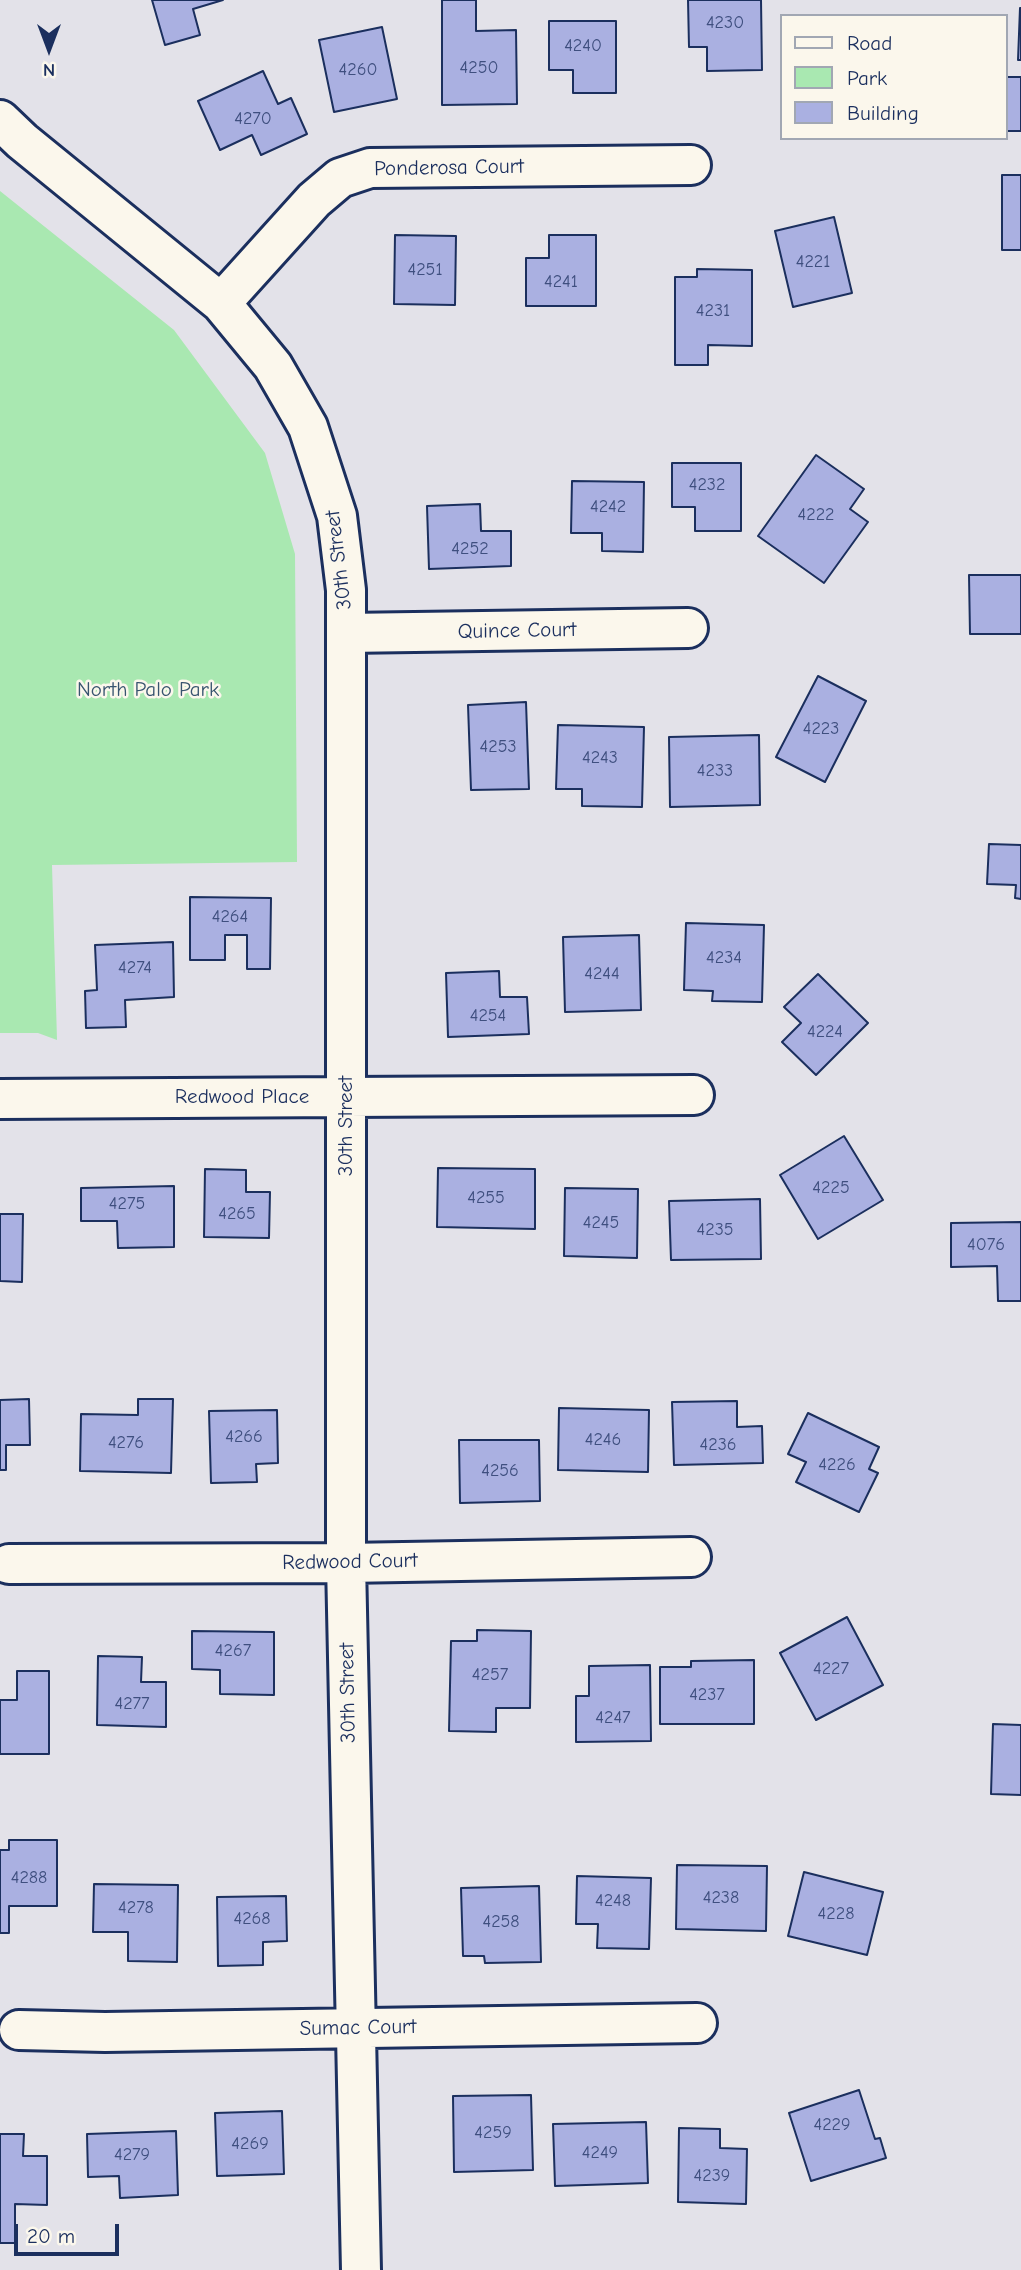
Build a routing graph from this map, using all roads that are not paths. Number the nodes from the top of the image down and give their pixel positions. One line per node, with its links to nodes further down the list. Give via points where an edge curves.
1 (0, 120): 3 (street, 30th Street)
2 (691, 165): 3 (street, Ponderosa Court, via 370,168 340,178 314,200)
3 (221, 303): 5 (street, 30th Street, via 274,366 307,427 337,516)
4 (688, 628): 5 (street, Quince Court)
5 (346, 633): 7 (street, 30th Street)
6 (694, 1095): 7 (street, Redwood Place)
7 (346, 1096): 8 (street, Redwood Place); 10 (street, 30th Street)
8 (1, 1099)
9 (691, 1557): 10 (street, Redwood Court)
10 (346, 1563): 11 (street, Redwood Court); 13 (street, 30th Street)
11 (9, 1564)
12 (697, 2023): 13 (street, Sumac Court)
13 (355, 2028): 14 (street, Sumac Court); 15 (street, 30th Street)
14 (19, 2030)
15 (361, 2270)

